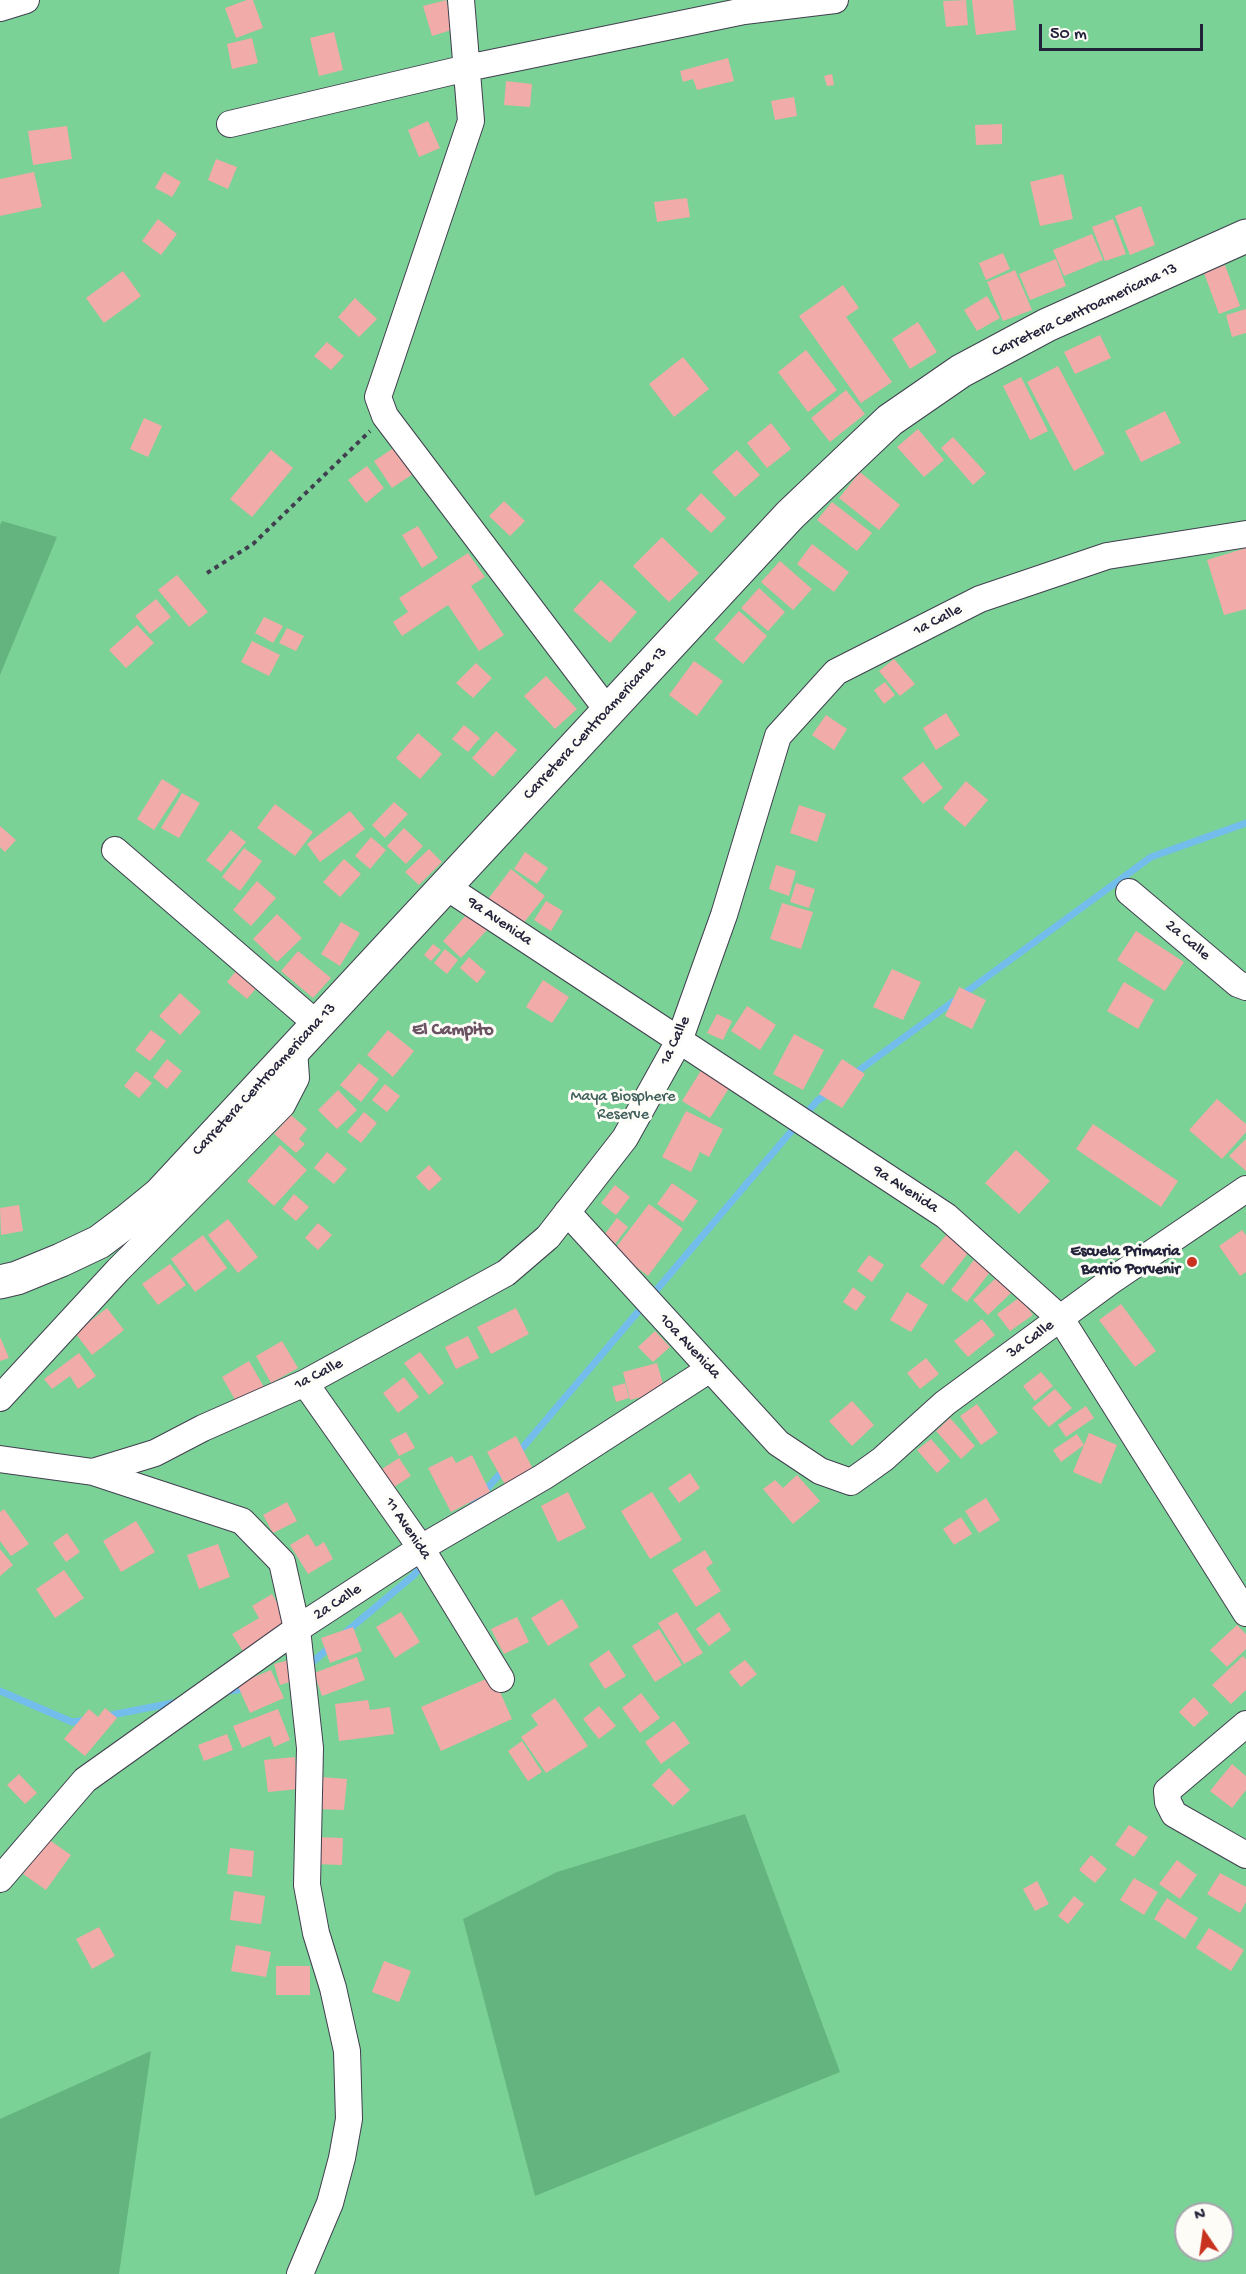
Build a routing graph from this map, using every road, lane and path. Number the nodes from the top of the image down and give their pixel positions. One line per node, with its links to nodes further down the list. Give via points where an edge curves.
1 (26, 0): 5 (street)
2 (461, 0): 6 (street)
3 (835, 0): 4 (street)
4 (743, 5): 6 (street)
5 (0, 8)
6 (466, 68): 7 (street); 9 (street, via 471,122 378,398)
7 (230, 124)
8 (1246, 236): 12 (highway, Carretera Centroamericana 13, via 1047,325 961,371 890,420 790,515)
9 (386, 416): 11 (path, via 253,544); 12 (street)
10 (1246, 534): 18 (street, 1a Calle, via 1107,556 980,599 836,672 778,736 724,915)
11 (207, 573)
12 (608, 711): 14 (highway, Carretera Centroamericana 13)
13 (115, 850): 17 (street)
14 (446, 886): 17 (highway, Carretera Centroamericana 13); 18 (street, 9a Avenida)
15 (1129, 892): 16 (street, 2a Calle)
16 (1246, 987)
17 (317, 1024): 19 (highway, Carretera Centroamericana 13)
18 (679, 1041): 21 (street, 1a Calle, via 625,1138); 23 (street, 9a Avenida, via 946,1216)
19 (294, 1049): 22 (highway, Carretera Centroamericana 13, via 160,1194 128,1221 99,1242); 26 (street, via 296,1078 282,1105 118,1270)
20 (1246, 1189): 23 (street, 3a Calle)
21 (567, 1212): 24 (street, 10a Avenida); 25 (street, 1a Calle, via 548,1238 506,1273)
22 (0, 1282)
23 (1061, 1319): 28 (street, 3a Calle, via 945,1403 851,1482); 31 (street, 9a Avenida)
24 (710, 1369): 28 (street, 10a Avenida, via 778,1443); 30 (street, 2a Calle, via 543,1477)
25 (305, 1383): 29 (street, 1a Calle, via 154,1453); 30 (street, 11 Avenida)
26 (0, 1398)
27 (0, 1459): 29 (street, 1a Calle)
28 (820, 1471)
29 (93, 1472): 32 (street, via 242,1521 282,1562)
30 (421, 1548): 32 (street, 2a Calle); 33 (street, 11 Avenida)
31 (1246, 1613)
32 (297, 1629): 36 (street, 2a Calle, via 85,1780); 37 (street, via 310,1748 307,1885 347,2051 349,2119 330,2203)
33 (501, 1679)
34 (1246, 1724): 35 (street, via 1167,1791 1174,1814)
35 (1246, 1855)
36 (0, 1879)
37 (300, 2274)

